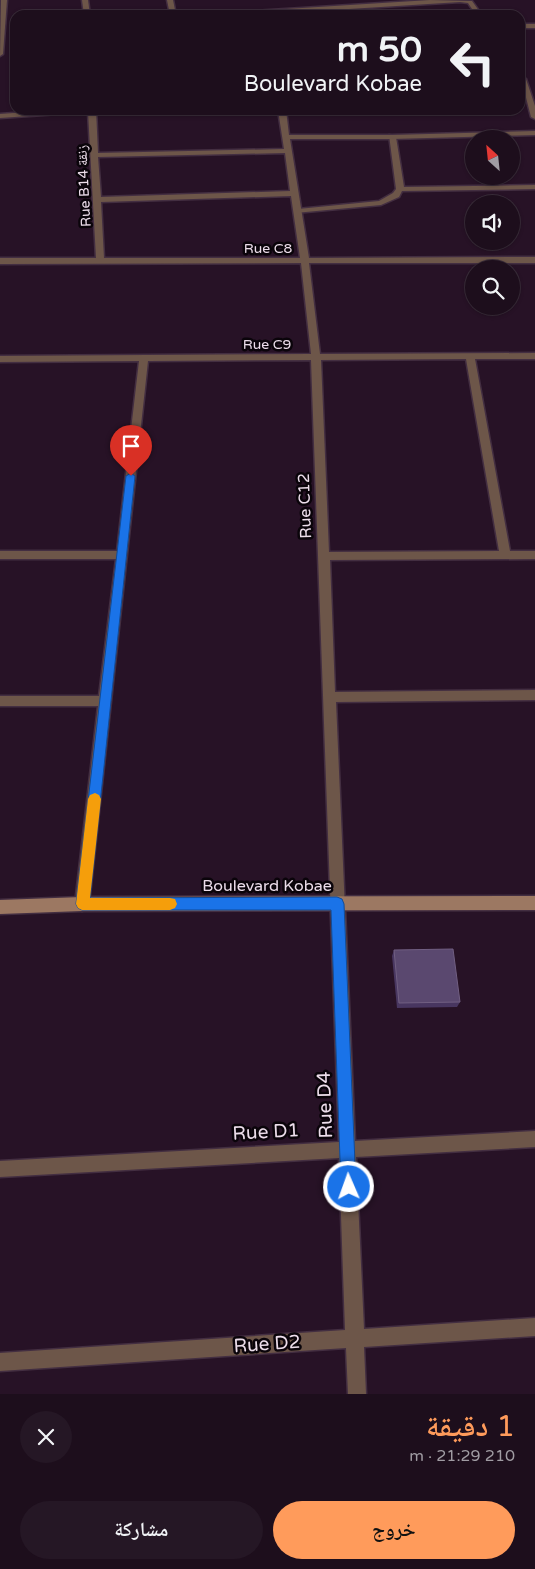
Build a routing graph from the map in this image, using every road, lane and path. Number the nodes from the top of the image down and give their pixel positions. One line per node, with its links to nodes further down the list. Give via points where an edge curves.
1 (4, 0): 5 (street, via 6,29)
2 (467, 1): 3 (street); 4 (street)
3 (279, 10)
4 (476, 10)
5 (0, 54)
6 (525, 82): 11 (street)
7 (14, 115): 10 (street)
8 (92, 115): 16 (street, Rue B14 زنقة)
9 (283, 115): 13 (street, Rue C12)
10 (0, 116)
11 (535, 117)
12 (535, 133): 14 (street)
13 (286, 136): 14 (street); 15 (street, Rue C12)
14 (392, 137): 18 (street)
15 (289, 151): 16 (street); 19 (street, Rue C12)
16 (95, 155): 20 (street, Rue B14 زنقة)
17 (535, 187): 18 (street)
18 (400, 189): 21 (street, via 381,204)
19 (295, 193): 20 (street); 21 (street, Rue C12)
20 (98, 200): 22 (street, Rue B14 زنقة)
21 (298, 211): 25 (street, Rue C12)
22 (100, 260): 24 (street, Rue C8); 25 (street, Rue C8)
23 (535, 260): 25 (street, Rue C8)
24 (0, 261)
25 (305, 262): 27 (street, Rue C12)
26 (535, 356): 28 (street, Rue C9)
27 (316, 357): 28 (street, Rue C9); 29 (street, Rue C9); 36 (street, Rue C12)
28 (470, 357): 34 (street)
29 (144, 358): 30 (street, Rue C9); 33 (street)
30 (1, 359): 31 (street)
31 (0, 370)
32 (0, 555): 33 (street)
33 (122, 555): 40 (street)
34 (505, 555): 35 (street); 36 (street)
35 (535, 555)
36 (324, 556): 38 (street, Rue C12)
37 (535, 695): 38 (street)
38 (330, 697): 43 (street, Rue C12)
39 (0, 701): 40 (street)
40 (106, 701): 42 (street)
41 (535, 903): 43 (main road, Boulevard Kobae)
42 (82, 904): 43 (main road, Boulevard Kobae); 44 (main road, Boulevard Kobae)
43 (337, 904): 46 (street, Rue D4)
44 (0, 907)
45 (535, 1139): 46 (street, Rue D1)
46 (347, 1149): 47 (street, Rue D1); 49 (street, Rue D4)
47 (0, 1169)
48 (535, 1327): 49 (street, Rue D2)
49 (354, 1338): 50 (street, Rue D2); 51 (street, Rue D4)
50 (0, 1362)
51 (357, 1394)

